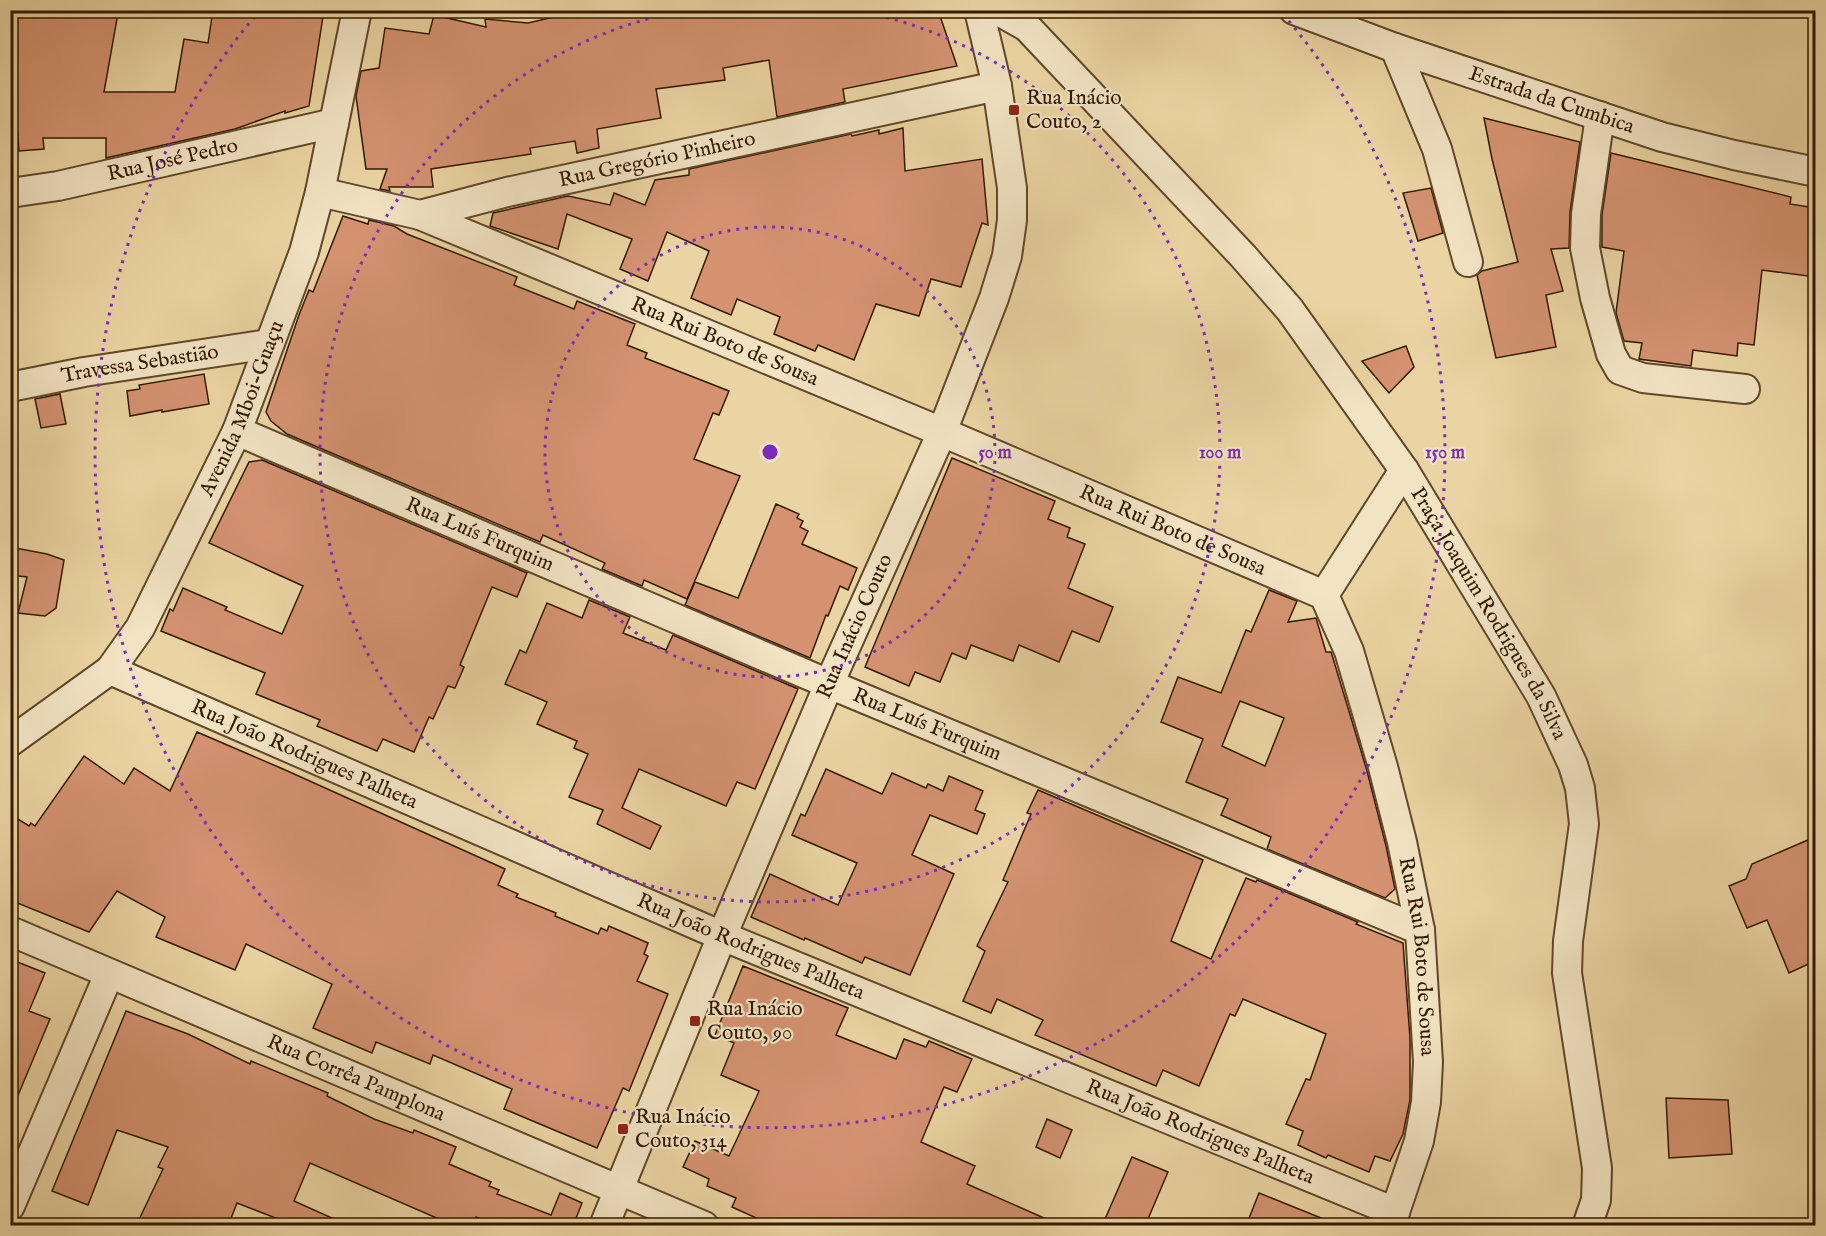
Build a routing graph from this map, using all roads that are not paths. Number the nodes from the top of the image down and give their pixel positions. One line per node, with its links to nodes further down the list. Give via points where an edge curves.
1 (357, 10): 9 (street, Avenida Mboi-Guaçu)
2 (979, 10): 7 (street, Rua Inácio Couto)
3 (997, 10): 5 (street, Praça Joaquim Rodrigues da Silva)
4 (1294, 10): 6 (street, Estrada da Cumbica)
5 (1027, 19): 20 (street, Praça Joaquim Rodrigues da Silva, via 1290,310)
6 (1395, 48): 8 (street, Estrada da Cumbica); 14 (street, via 1437,149)
7 (997, 86): 13 (street, Rua Gregório Pinheiro, via 507,192); 19 (street, Rua Inácio Couto, via 1012,188 1007,256)
8 (1600, 116): 10 (street, Estrada da Cumbica, via 1672,139); 17 (street, via 1585,248 1611,354 1620,370 1643,378)
9 (334, 123): 11 (street, Avenida Mboi-Guaçu); 12 (street, Rua José Pedro, via 58,186)
10 (1815, 172)
11 (320, 192): 13 (street, Rua Gregório Pinheiro); 15 (street, Avenida Mboi-Guaçu, via 304,252)
12 (10, 193)
13 (420, 215): 19 (street, Rua Rui Boto de Sousa)
14 (1468, 262)
15 (269, 344): 16 (street, Travessa Sebastião); 18 (street, Avenida Mboi-Guaçu)
16 (10, 387)
17 (1745, 389)
18 (237, 431): 22 (street, Avenida Mboi-Guaçu, via 140,628); 23 (street, Rua Luís Furquim)
19 (942, 432): 21 (street, Rua Rui Boto de Sousa); 23 (street, Rua Inácio Couto)
20 (1404, 470): 21 (street); 34 (street, Praça Joaquim Rodrigues da Silva, via 1541,696 1580,788 1584,824 1567,974 1597,1168 1596,1200)
21 (1324, 595): 25 (street, Rua Rui Boto de Sousa, via 1349,651 1377,746)
22 (110, 670): 24 (street, Avenida Mboi-Guaçu); 27 (street, Rua João Rodrigues Palheta)
23 (829, 684): 25 (street, Rua Luís Furquim); 27 (street, Rua Inácio Couto)
24 (10, 742)
25 (1420, 930): 31 (street, Rua Rui Boto de Sousa, via 1428,1062 1426,1102 1419,1141)
26 (10, 932): 28 (street, Rua Corrêa Pamplona)
27 (722, 936): 29 (street, Rua Inácio Couto); 31 (street, Rua João Rodrigues Palheta)
28 (109, 974): 29 (street, Rua Corrêa Pamplona); 30 (street)
29 (619, 1190): 32 (street, Rua Inácio Couto); 33 (street, Rua Corrêa Pamplona)
30 (10, 1206)
31 (1392, 1219)
32 (604, 1226)
33 (704, 1226)
34 (1587, 1226)

